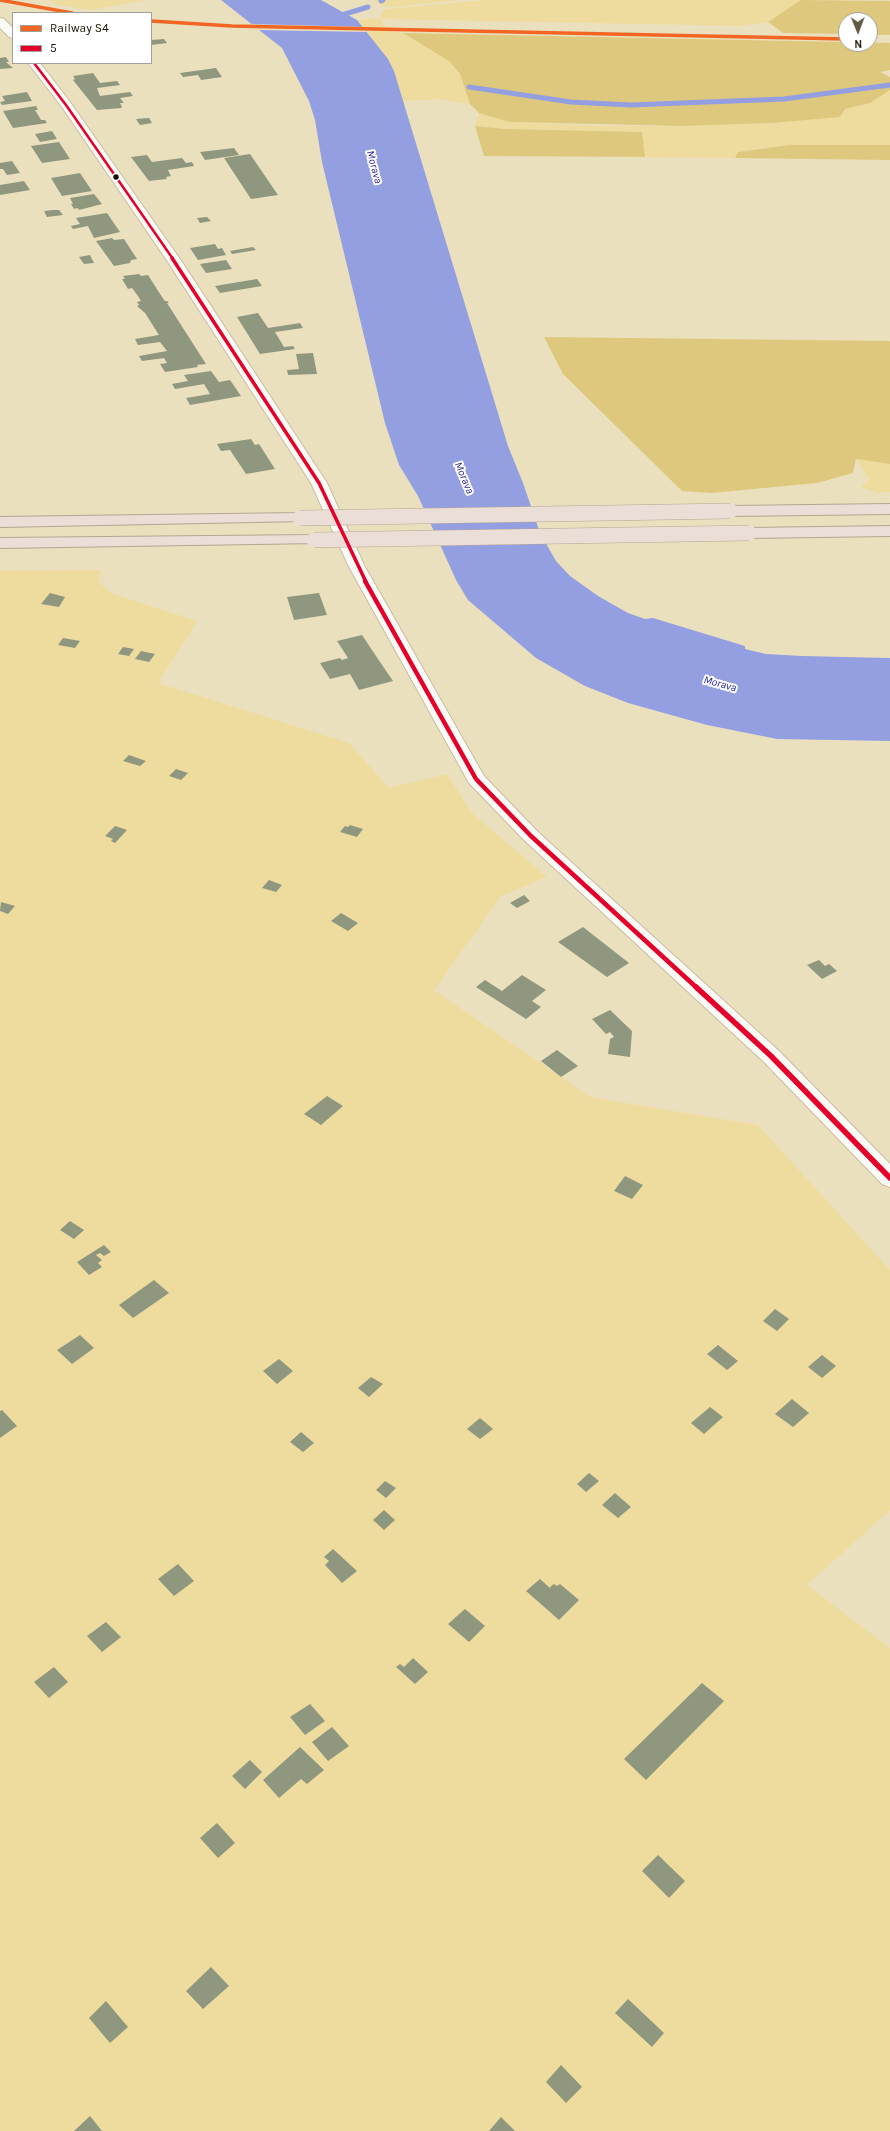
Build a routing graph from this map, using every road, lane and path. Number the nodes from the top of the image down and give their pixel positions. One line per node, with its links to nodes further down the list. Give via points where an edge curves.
1 (0, 20): 2 (street)
2 (12, 34)
3 (35, 64): 8 (street, via 175,262 319,483 356,566 476,779 531,836 770,1056)
4 (890, 509): 5 (highway, bridge)
5 (0, 522)
6 (890, 531): 7 (highway, bridge)
7 (0, 543)
8 (890, 1178)

